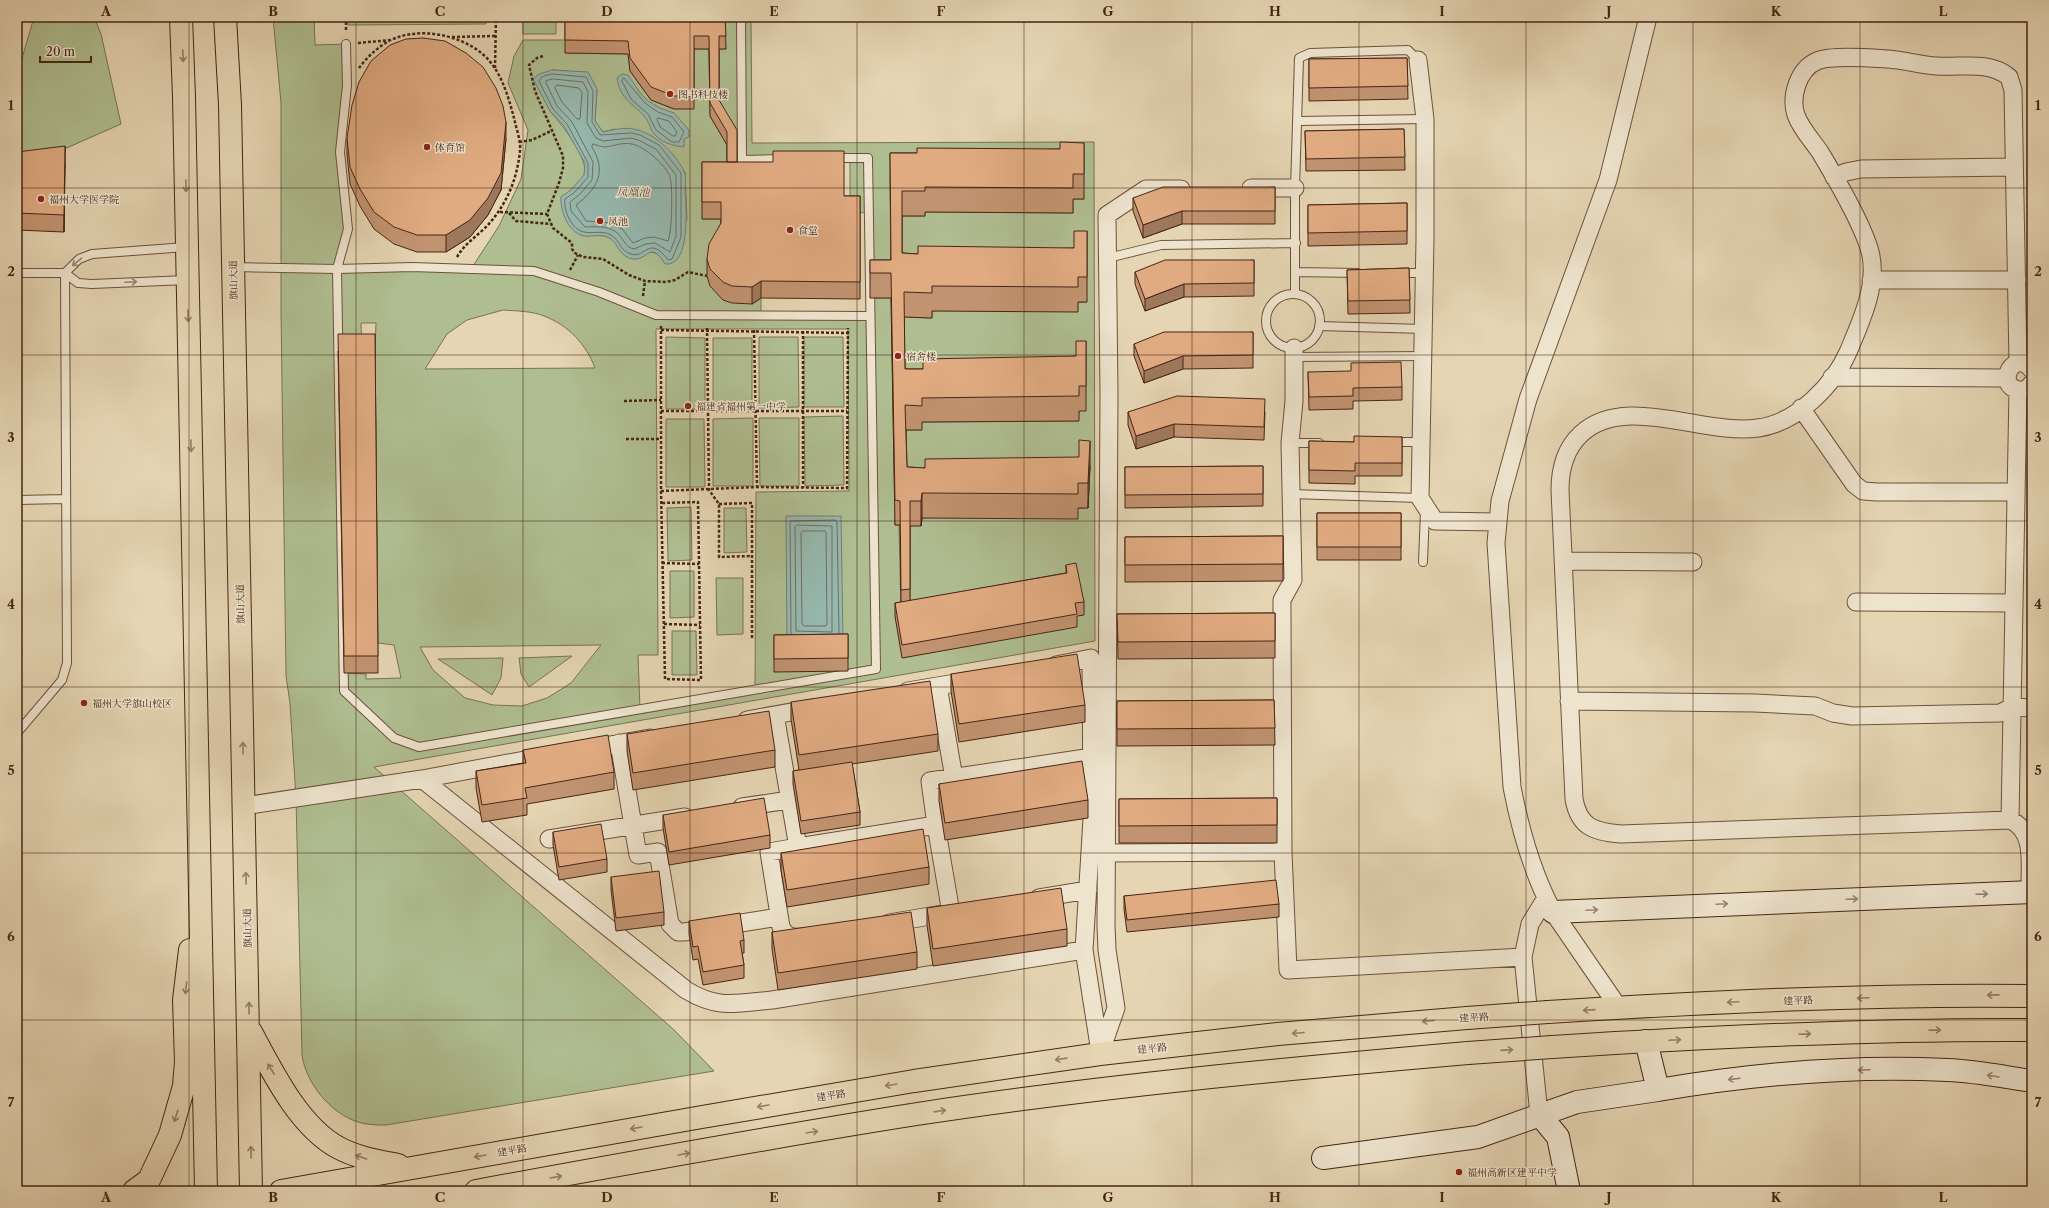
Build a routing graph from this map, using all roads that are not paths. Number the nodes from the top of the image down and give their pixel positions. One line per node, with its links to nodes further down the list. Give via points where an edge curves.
1 (181, 17): 17 (highway, one-way to 17)
2 (225, 17): 19 (highway, 旗山大道, via 230,105)
3 (741, 17): 10 (lane, via 742,160)
4 (1648, 17): 49 (street, via 1608,180 1528,399 1504,484)
5 (346, 44): 20 (lane, via 347,85 340,152 348,229)
6 (1418, 60): 7 (street); 8 (lane, via 1408,50 1310,53 1299,58)
7 (1425, 119): 8 (lane); 26 (street)
8 (1298, 121): 13 (lane)
9 (827, 158): 31 (lane, via 868,158)
10 (788, 159)
11 (2014, 167): 12 (street, via 1862,169); 12 (street, via 2013,90 2009,77 2004,73 1980,66 1936,66 1889,59 1842,58 1817,61 1811,65 1799,80 1794,98 1799,121); 29 (street)
12 (1834, 177): 28 (street, via 1868,245)
13 (1295, 188): 15 (street); 16 (lane)
14 (1200, 189): 18 (street, via 1146,189 1107,215)
15 (1232, 189)
16 (1296, 243): 18 (lane, via 1161,245); 21 (lane)
17 (187, 247): 23 (lane, one-way to 23, via 92,254 79,258); 27 (highway)
18 (1108, 258): 81 (street, via 1116,617)
19 (232, 267): 20 (lane); 72 (highway, 旗山大道, one-way to 19)
20 (336, 269): 31 (lane, via 451,268 534,271 599,292 656,316); 31 (lane, via 344,691 394,738 418,748 876,669)
21 (1295, 272): 24 (lane); 30 (lane)
22 (17, 273): 23 (lane)
23 (64, 273): 27 (lane, one-way to 27, via 78,283 92,284); 46 (lane)
24 (1364, 273)
25 (1387, 273): 26 (lane)
26 (1425, 273): 33 (street)
27 (187, 280): 82 (highway, one-way to 82)
28 (1872, 280): 29 (street); 37 (street, via 1849,350)
29 (2017, 280): 36 (street)
30 (1295, 294): 32 (lane, via 1311,301 1317,308); 34 (lane, via 1274,301 1266,314 1266,323 1272,338)
31 (870, 316)
32 (1319, 326): 33 (lane); 34 (lane, via 1310,341)
33 (1424, 329): 35 (street)
34 (1294, 353): 35 (lane); 43 (street, via 1294,401)
35 (1424, 356): 42 (street)
36 (2025, 366): 38 (street, via 2009,370)
37 (1832, 377): 38 (street); 39 (street)
38 (2019, 384): 44 (street)
39 (1801, 408): 44 (street, via 1854,484 1863,491); 50 (street, via 1775,424 1758,428 1732,429 1632,415 1613,417 1587,429 1573,443 1561,471)
40 (1329, 442): 43 (lane)
41 (1383, 442): 42 (lane)
42 (1422, 442): 48 (street)
43 (1290, 443): 45 (street)
44 (2016, 492): 54 (street)
45 (1290, 494): 48 (lane); 80 (street, via 1293,580 1274,617)
46 (66, 499): 47 (lane); 65 (lane, via 67,663 62,680)
47 (17, 500)
48 (1423, 502): 49 (street, via 1435,521); 51 (lane)
49 (1497, 522): 86 (street, via 1496,543 1512,787 1526,842)
50 (1563, 561): 52 (street); 59 (street)
51 (1423, 562)
52 (1693, 562)
53 (1856, 602): 54 (street)
54 (2014, 603): 61 (street)
55 (1038, 668): 68 (street, via 1091,658)
56 (992, 676): 57 (street)
57 (938, 686): 58 (street); 70 (street)
58 (892, 694)
59 (1569, 701): 61 (street, via 1815,706 1833,713 1852,716 2000,713); 75 (street, via 1575,808 1580,820 1598,831 1621,834)
60 (829, 705): 63 (street)
61 (2012, 707): 62 (street); 75 (street)
62 (2032, 708)
63 (775, 715): 64 (street); 71 (street)
64 (728, 724)
65 (17, 733)
66 (666, 735): 67 (street)
67 (618, 743): 69 (street); 76 (street)
68 (1092, 757): 70 (street); 83 (street)
69 (422, 778): 72 (street); 90 (street, via 686,990 715,1003 772,1000)
70 (954, 778): 77 (street, via 930,781)
71 (790, 800): 73 (street); 79 (street)
72 (244, 806): 94 (highway, 旗山大道, one-way to 72)
73 (727, 810)
74 (703, 814): 76 (street)
75 (2010, 820): 84 (street, via 2017,823 2027,835)
76 (632, 825): 78 (street); 87 (street, via 638,855 658,852 670,924 673,928 684,932)
77 (936, 825): 79 (street); 88 (street, via 959,911)
78 (549, 839)
79 (798, 847): 87 (street, via 769,852)
80 (1283, 852): 81 (street); 91 (street, via 1288,970)
81 (1106, 853): 97 (street, via 1107,950 1116,1008)
82 (199, 865): 103 (highway, one-way to 103, via 184,1000 184,1086 170,1135 149,1180); 104 (highway)
83 (1088, 890): 85 (street); 90 (street)
84 (2031, 892): 86 (street, one-way to 84)
85 (1020, 902)
86 (1550, 905): 91 (street, via 1530,924); 93 (street)
87 (779, 916): 89 (street, via 781,927 789,937)
88 (874, 925)
89 (819, 934)
90 (1084, 950): 97 (street)
91 (1523, 957): 100 (street)
92 (2032, 996): 93 (highway, 建平路, one-way to 93, via 1894,996)
93 (1619, 1008): 97 (highway, 建平路, one-way to 97, bridge, via 1278,1034)
94 (250, 1030): 102 (highway, one-way to 94, via 364,1159 339,1148 316,1132 286,1094); 105 (highway, 旗山大道, one-way to 94)
95 (2032, 1030): 96 (highway, one-way to 95, via 1878,1031)
96 (1646, 1041): 99 (street); 107 (highway, one-way to 96, bridge, via 707,1149 934,1112 1107,1088 1468,1053)
97 (1100, 1054): 102 (highway, 建平路, one-way to 102, via 914,1081)
98 (2032, 1081): 99 (street, one-way to 99, via 1950,1070 1881,1069 1753,1076)
99 (1658, 1090): 100 (street, via 1577,1102)
100 (1539, 1114): 101 (street, via 1478,1137); 108 (street, via 1558,1137)
101 (1323, 1158)
102 (413, 1167): 106 (highway, 建平路)
103 (134, 1191)
104 (206, 1191)
105 (251, 1191)
106 (281, 1191)
107 (476, 1191)
108 (1569, 1191)

